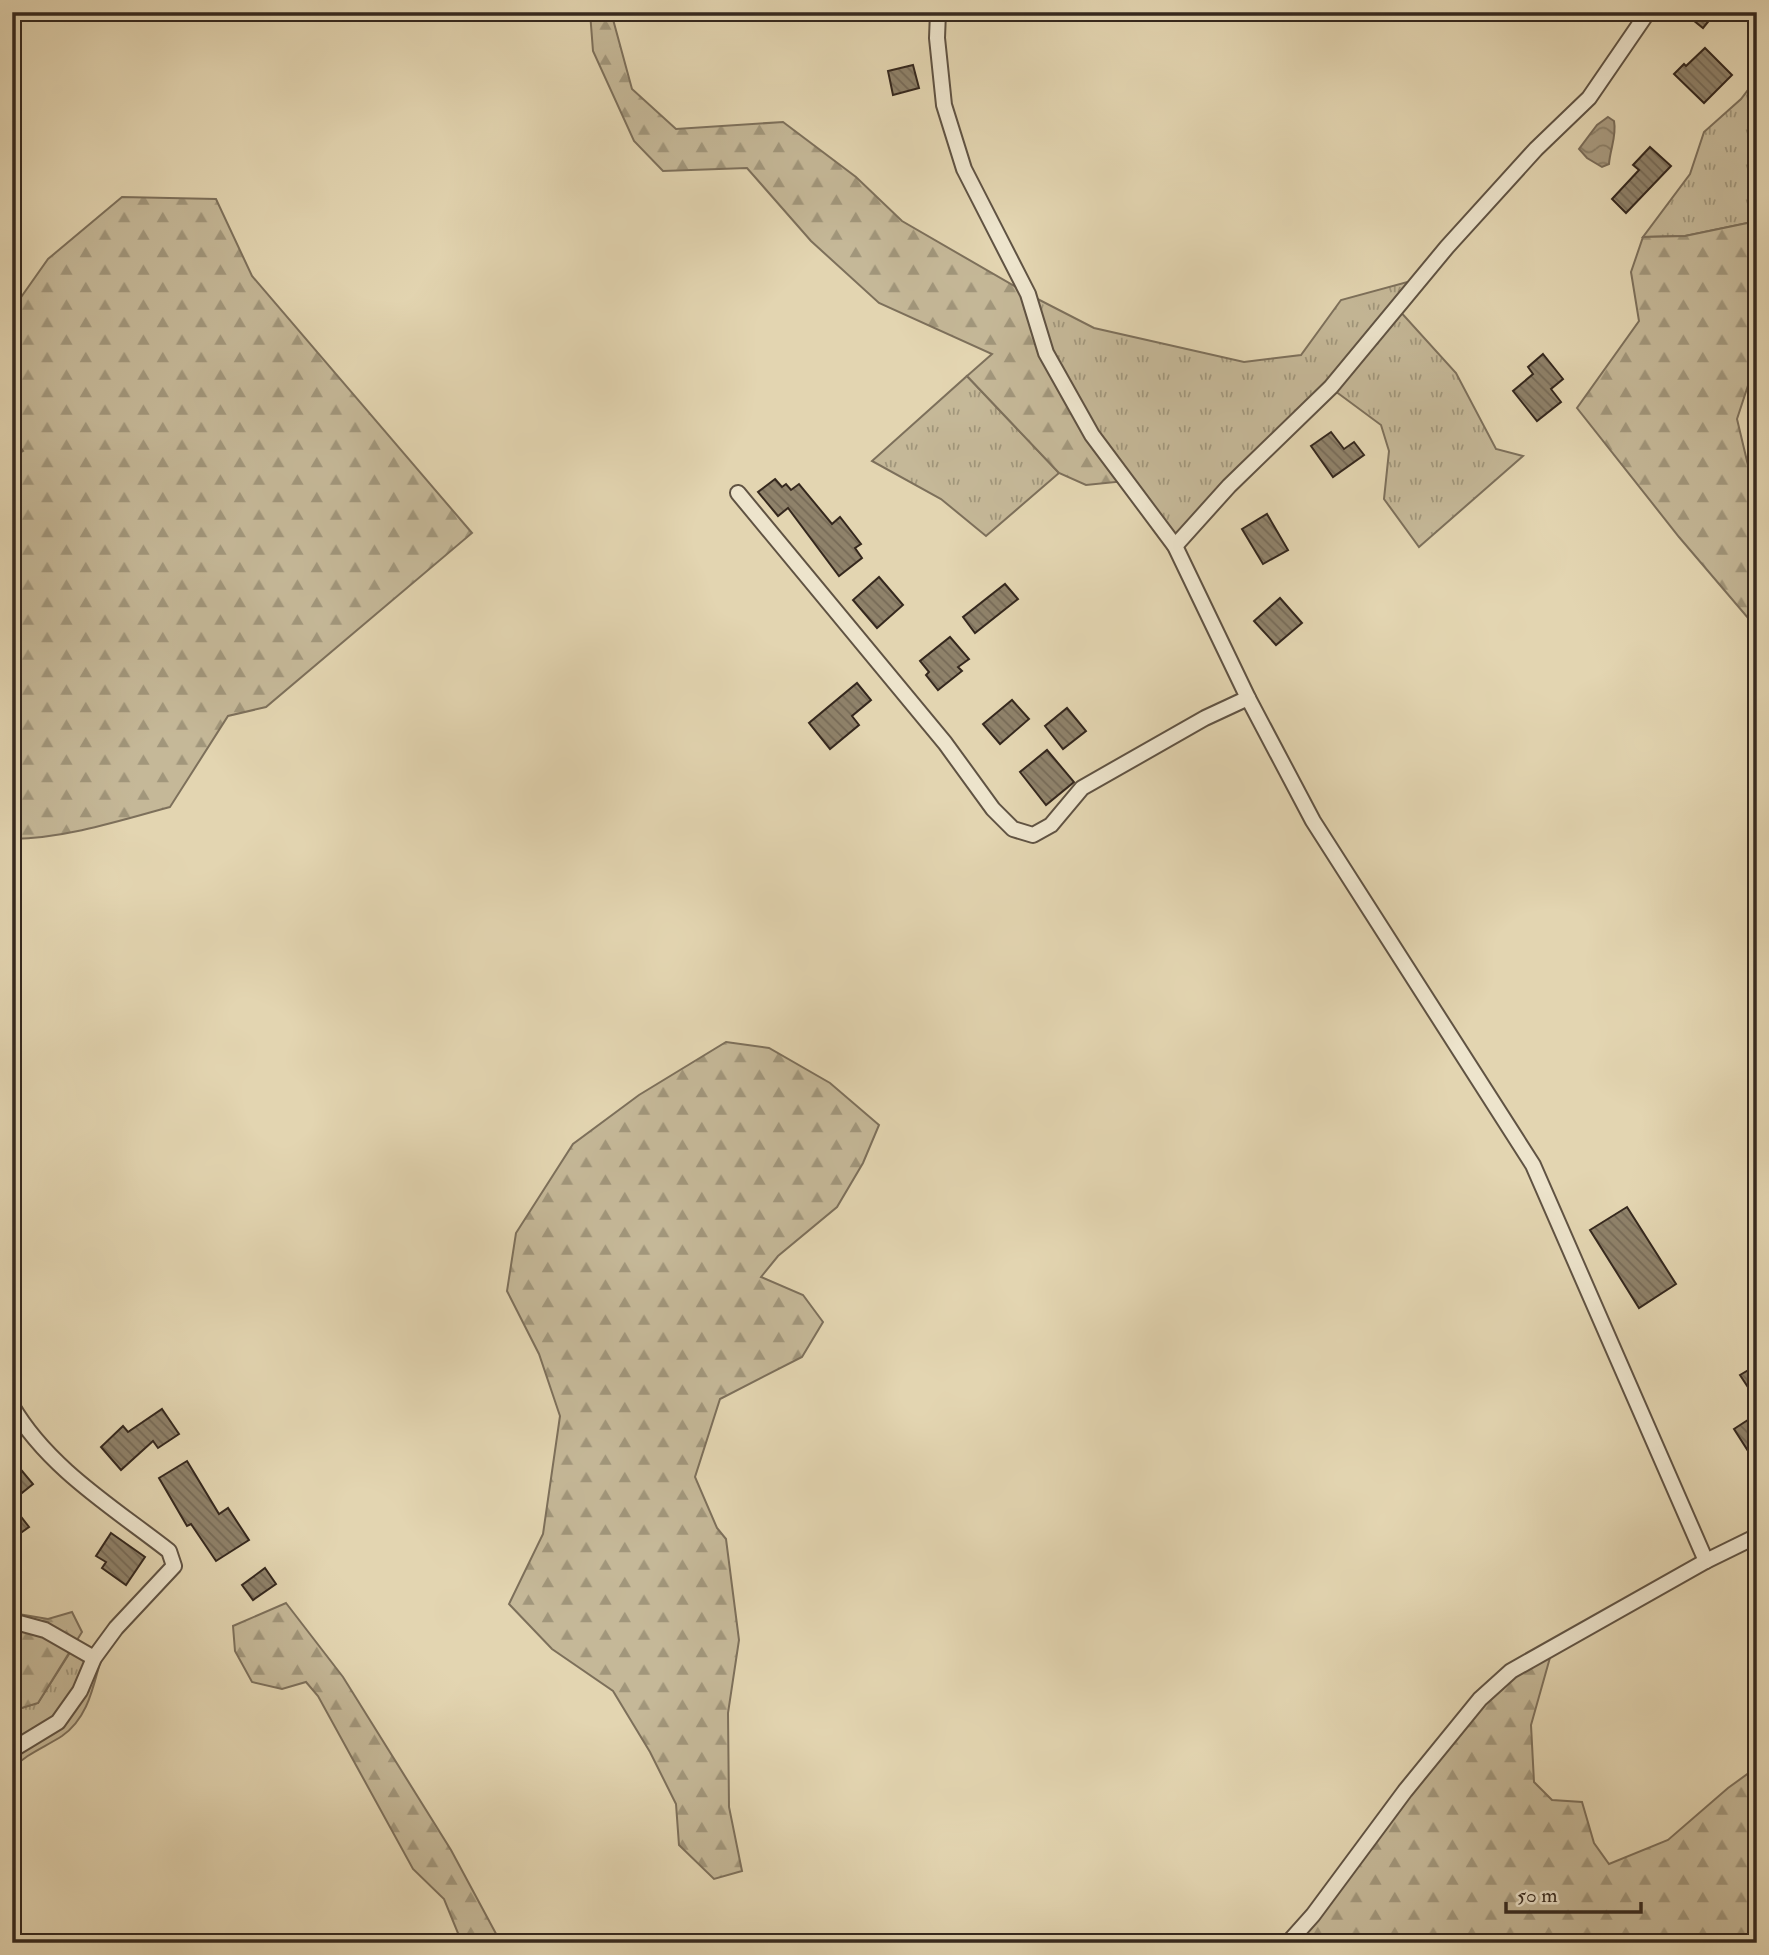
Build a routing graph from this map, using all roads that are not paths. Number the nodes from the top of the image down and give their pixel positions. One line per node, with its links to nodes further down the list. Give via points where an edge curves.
1 (938, 12): 4 (street, via 944,105 964,169 1028,294 1046,353 1092,435)
2 (1648, 12): 4 (street, via 1589,98 1447,247 1331,387)
3 (738, 493): 5 (street, via 1013,829 1033,835 1051,825 1082,788)
4 (1175, 546): 5 (street)
5 (1248, 698): 8 (street, via 1313,821 1533,1165)
6 (12, 1406): 10 (street, via 53,1458 169,1551 174,1566)
7 (1757, 1536): 8 (street)
8 (1706, 1561): 12 (street, via 1511,1671 1480,1699)
9 (12, 1621): 10 (street, via 45,1630)
10 (94, 1658): 11 (street, via 80,1692 58,1722)
11 (12, 1750)
12 (1288, 1943)

